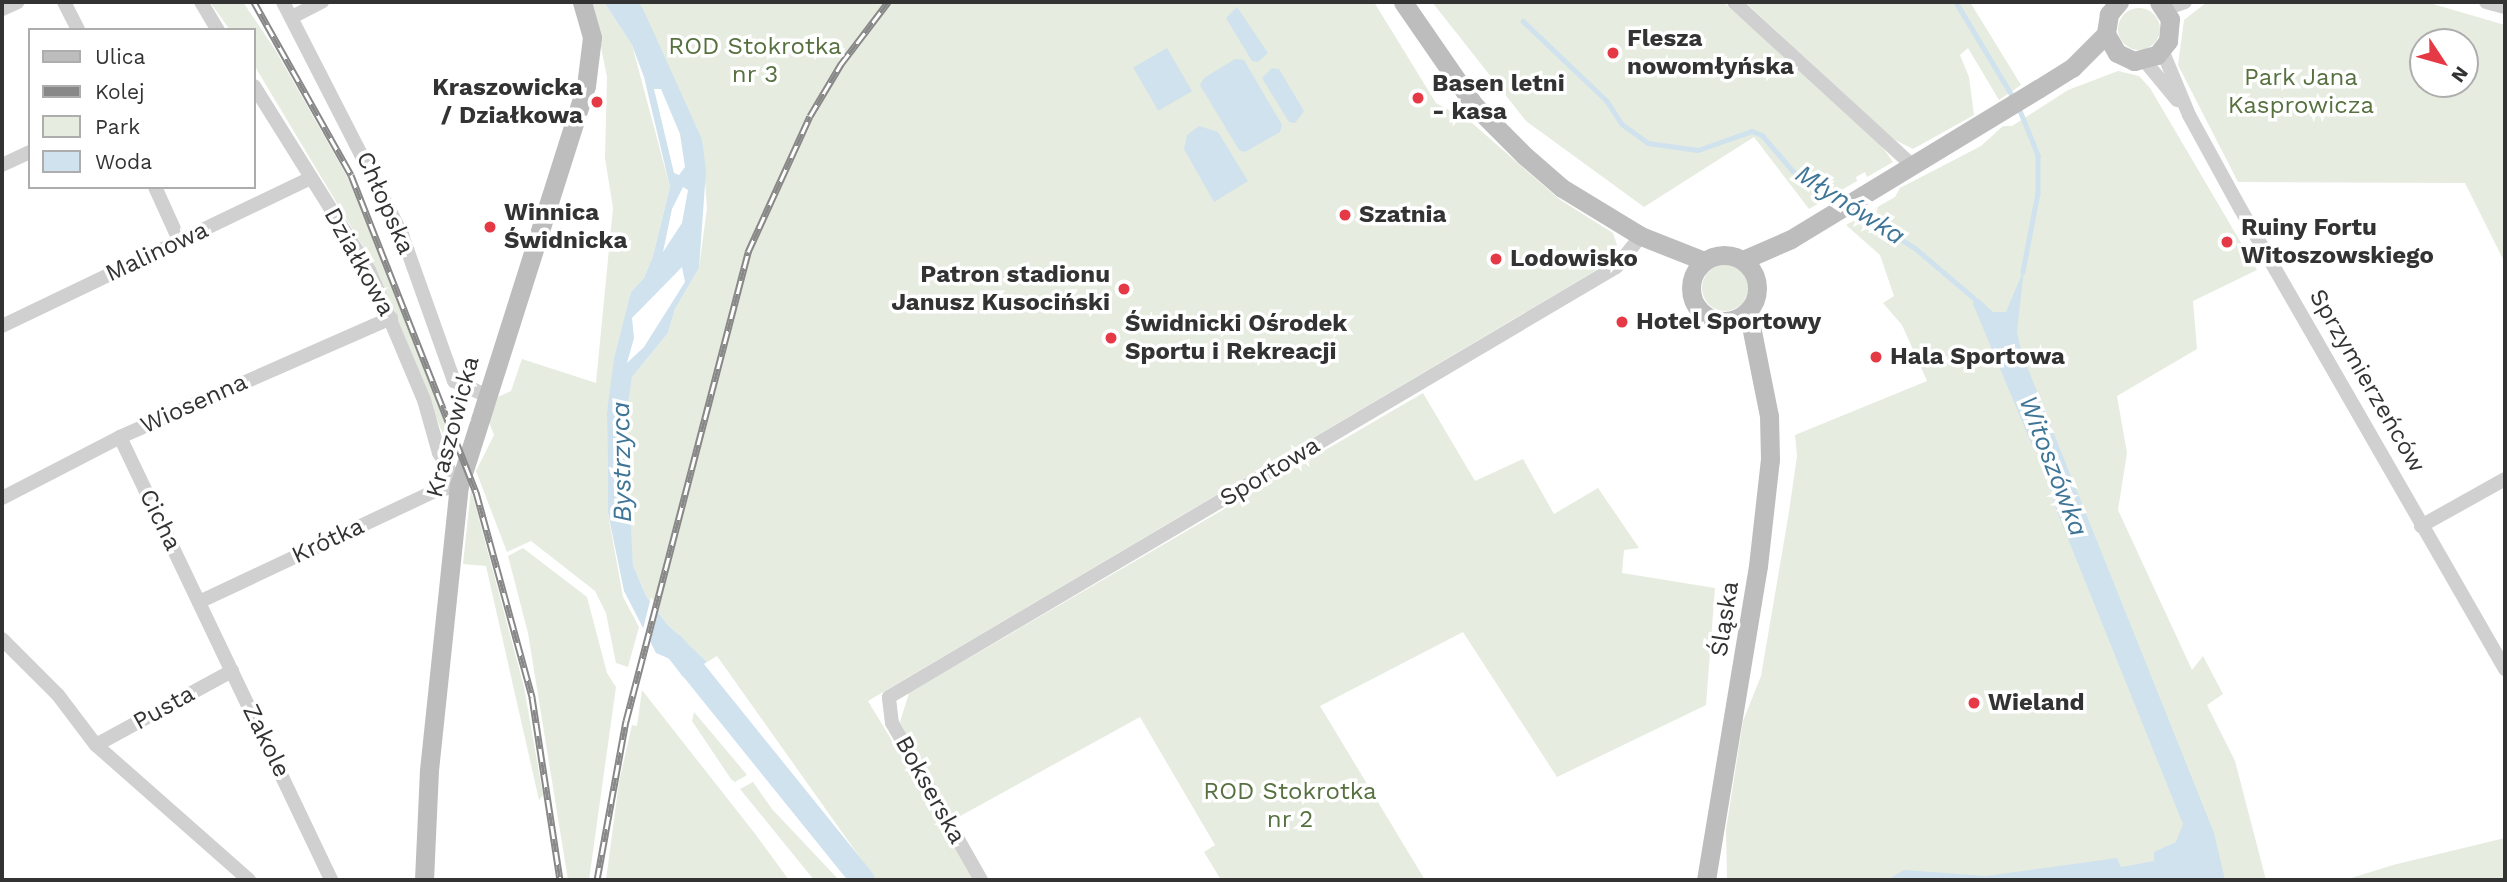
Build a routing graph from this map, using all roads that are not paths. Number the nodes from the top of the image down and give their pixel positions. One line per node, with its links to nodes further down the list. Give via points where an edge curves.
1 (18, 2): 14 (street)
2 (64, 2): 16 (street)
3 (201, 2): 17 (street)
4 (283, 2): 15 (street, Chłopska)
5 (322, 2): 15 (street)
6 (582, 2): 42 (street, Kraszowicka, via 592,37 586,86)
7 (1404, 2): 30 (street, via 1492,126 1562,188)
8 (1734, 2): 27 (street)
9 (2185, 2): 12 (street)
10 (2486, 2): 13 (street)
11 (2116, 3): 18 (street)
12 (2162, 5): 19 (street, via 2171,30)
13 (2505, 7)
14 (2, 9)
15 (292, 17): 42 (street, Chłopska, via 402,235 454,381)
16 (77, 28)
17 (217, 28)
18 (2106, 34): 20 (street); 22 (street)
19 (2162, 51): 21 (street); 24 (street, Sprzymierzeńców)
20 (2117, 53): 21 (street); 22 (street)
21 (2144, 60): 24 (street, Sprzymierzeńców)
22 (2072, 68): 27 (street)
23 (256, 89): 28 (street, Działkowa)
24 (2189, 115): 47 (street, Sprzymierzeńców)
25 (28, 153): 26 (street)
26 (2, 165)
27 (1912, 165): 31 (street)
28 (312, 178): 32 (street, Malinowa); 38 (street, Działkowa, via 369,270)
29 (156, 189): 32 (street)
30 (1641, 236): 34 (street); 35 (street); 52 (street, Sportowa, via 1616,267)
31 (1791, 239): 33 (street); 36 (street)
32 (180, 242): 40 (street, Malinowa)
33 (1742, 260): 34 (street, via 1723,255); 36 (street)
34 (1704, 261): 35 (street)
35 (1692, 281): 39 (street, via 1700,311)
36 (1757, 281): 37 (street)
37 (1748, 311): 39 (street); 41 (street, Śląska)
38 (390, 318): 43 (street, Wiosenna); 45 (street, Działkowa, via 439,453)
39 (1720, 321): 41 (street, Śląska)
40 (2, 326)
41 (1758, 365): 58 (street, Śląska, via 1769,416 1770,459 1758,566)
42 (486, 395): 45 (street, Kraszowicka)
43 (120, 437): 46 (street, Wiosenna); 48 (street, Cicha)
44 (2505, 479): 47 (street)
45 (459, 486): 48 (street, Krótka, via 429,493); 56 (street, Kraszowicka, via 429,770)
46 (2, 498)
47 (2421, 526): 50 (street, Sprzymierzeńców)
48 (199, 602): 51 (street, Zakole)
49 (2, 639): 53 (street, via 58,695)
50 (2505, 669)
51 (232, 671): 53 (street, Pusta); 55 (street, Zakole)
52 (889, 697): 57 (street, Bokserska, via 891,723)
53 (96, 745): 54 (street)
54 (249, 880)
55 (331, 880)
56 (424, 880)
57 (981, 880)
58 (1706, 880)

